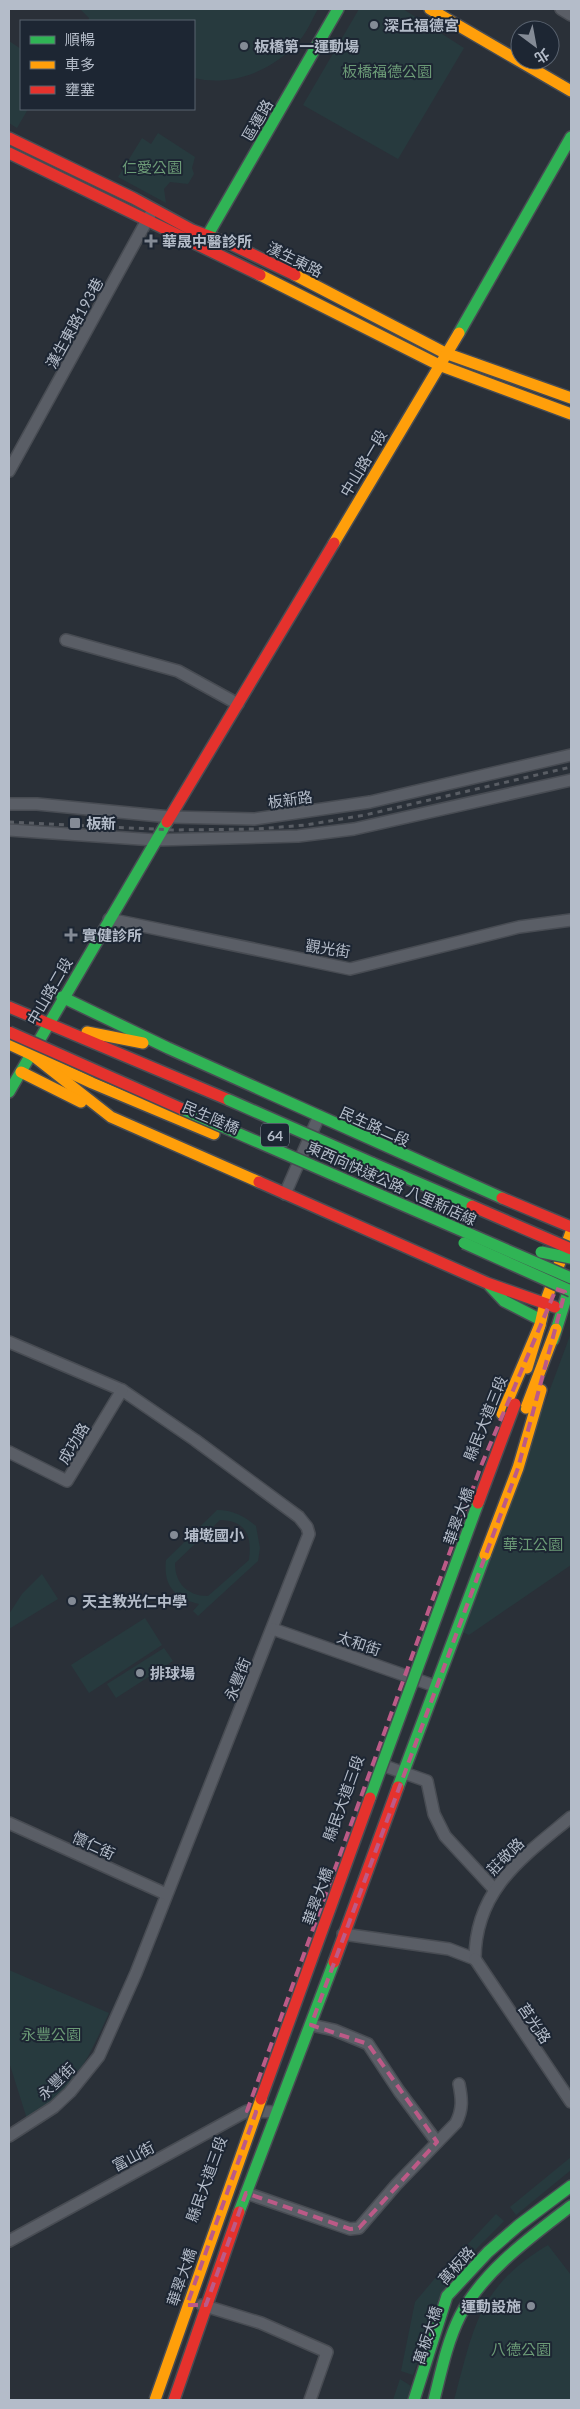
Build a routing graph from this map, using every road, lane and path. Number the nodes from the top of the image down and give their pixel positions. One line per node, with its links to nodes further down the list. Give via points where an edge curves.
1 (338, 9): 15 (main road, 區運路)
2 (430, 9): 9 (main road)
3 (452, 9): 6 (main road)
4 (560, 9): 5 (street)
5 (571, 15)
6 (510, 42)
7 (557, 70): 8 (main road)
8 (571, 78)
9 (571, 91)
10 (571, 137): 17 (main road, 中山路一段)
11 (9, 138): 13 (main road, 漢生東路)
12 (9, 153): 14 (main road, 漢生東路)
13 (152, 209): 14 (street, 漢生東路193巷); 15 (main road, 漢生東路)
14 (148, 220): 16 (main road, 漢生東路); 21 (street, 漢生東路193巷)
15 (207, 236): 16 (main road, 區運路); 17 (main road, 漢生東路, via 233,245)
16 (201, 247): 18 (main road, 漢生東路)
17 (445, 353): 18 (main road, 中山路一段); 19 (main road, 漢生東路)
18 (439, 365): 20 (main road, 漢生東路); 23 (main road, 中山路一段)
19 (571, 398)
20 (571, 414)
21 (9, 471)
22 (66, 640): 23 (street, via 178,671)
23 (238, 704): 26 (main road, 中山路一段)
24 (571, 755): 28 (street, 板新路, via 370,802 308,812 254,819)
25 (571, 780): 30 (street, via 345,831 233,839)
26 (179, 802): 28 (main road, 中山路二段)
27 (9, 804): 28 (street, 板新路)
28 (170, 817): 30 (main road, 中山路二段)
29 (9, 830): 30 (street)
30 (155, 840): 31 (main road, 中山路二段)
31 (109, 919): 32 (street, 觀光街, via 350,969 519,927); 33 (main road, 中山路二段)
32 (571, 920)
33 (62, 997): 36 (main road, 中山路二段); 39 (main road, 民生路二段)
34 (9, 1007): 36 (main road)
35 (9, 1019): 41 (main road)
36 (47, 1024): 39 (main road, 民生路二段); 40 (main road, 中山路二段); 51 (main road, 民生陸橋, bridge)
37 (9, 1032): 52 (main road, 東西向快速公路 八里新店線 / 64, bridge)
38 (9, 1044): 40 (main road)
39 (168, 1048): 44 (main road, 民生路二段)
40 (31, 1054): 42 (main road, 中山路二段); 45 (main road); 59 (main road, 民生陸橋, bridge)
41 (110, 1064)
42 (20, 1072): 43 (main road, 中山路二段); 45 (main road)
43 (9, 1092)
44 (319, 1116): 48 (street); 49 (main road, 民生路二段)
45 (111, 1117): 48 (main road)
46 (294, 1144): 47 (main road, 東西向快速公路 八里新店線 / 64)
47 (320, 1155)
48 (285, 1194): 57 (main road)
49 (571, 1227)
50 (571, 1232): 54 (main road, 縣民大道三段)
51 (571, 1250)
52 (534, 1253): 53 (main road, bridge); 54 (main road, 東西向快速公路 八里新店線 / 64, bridge); 55 (main road, 東西向快速公路 八里新店線 / 64, bridge); 58 (main road, bridge)
53 (571, 1258)
54 (566, 1266): 60 (main road, 縣民大道三段)
55 (571, 1278)
56 (571, 1282): 61 (main road)
57 (486, 1283): 60 (main road); 62 (main road, via 504,1301)
58 (571, 1287)
59 (571, 1291)
60 (545, 1303): 61 (main road); 62 (main road, 縣民大道三段)
61 (567, 1312): 63 (main road)
62 (541, 1323): 66 (main road); 69 (main road, 縣民大道三段, via 481,1466)
63 (556, 1329): 66 (main road); 70 (main road, via 536,1413 518,1468)
64 (9, 1342): 65 (street, 永豐街)
65 (122, 1390): 67 (street, 成功路, via 67,1482); 68 (street, 永豐街, via 299,1516 307,1527 309,1534)
66 (520, 1406): 95 (main road, 華翠大橋, bridge, via 299,1990); 96 (main road, 華翠大橋)
67 (9, 1452)
68 (273, 1629): 69 (street, 太和街); 76 (street, 永豐街)
69 (404, 1674): 70 (street, 太和街); 71 (main road, 縣民大道三段)
70 (435, 1686): 72 (main road)
71 (372, 1762): 72 (street); 82 (main road, 縣民大道三段)
72 (404, 1772): 75 (street, via 427,1781 434,1814 445,1836); 77 (main road)
73 (571, 1817): 75 (street, 莊敬路, via 518,1861)
74 (9, 1823): 76 (street, 懷仁街)
75 (494, 1889): 78 (street, 莊敬路, via 478,1930)
76 (166, 1894): 84 (street, 永豐街, via 99,2056 70,2092)
77 (343, 1934): 78 (street, via 449,1949); 79 (main road)
78 (475, 1960): 81 (street, 莒光路)
79 (311, 2025): 83 (main road); 85 (street, via 334,2030 368,2044)
80 (459, 2084): 85 (street, via 461,2114 449,2132)
81 (571, 2102)
82 (247, 2111): 83 (street); 89 (street, 富山街); 92 (main road, 縣民大道三段)
83 (276, 2112): 87 (main road)
84 (9, 2136)
85 (437, 2142): 87 (street, via 360,2228 350,2229)
86 (571, 2186): 90 (main road, 萬板路, via 519,2225)
87 (246, 2193): 93 (main road)
88 (571, 2206): 91 (main road, via 540,2228)
89 (9, 2241)
90 (463, 2280): 99 (main road, 萬板路, via 447,2296); 100 (main road, 萬板大橋, via 438,2346)
91 (479, 2289): 101 (main road, 萬板大橋, via 460,2315); 102 (main road)
92 (180, 2305): 93 (street); 94 (main road, 縣民大道三段)
93 (206, 2305): 97 (main road); 98 (street, via 261,2323 327,2352)
94 (145, 2400)
95 (155, 2400)
96 (166, 2400)
97 (174, 2400)
98 (310, 2400)
99 (414, 2400)
100 (424, 2400)
101 (434, 2400)
102 (445, 2400)

